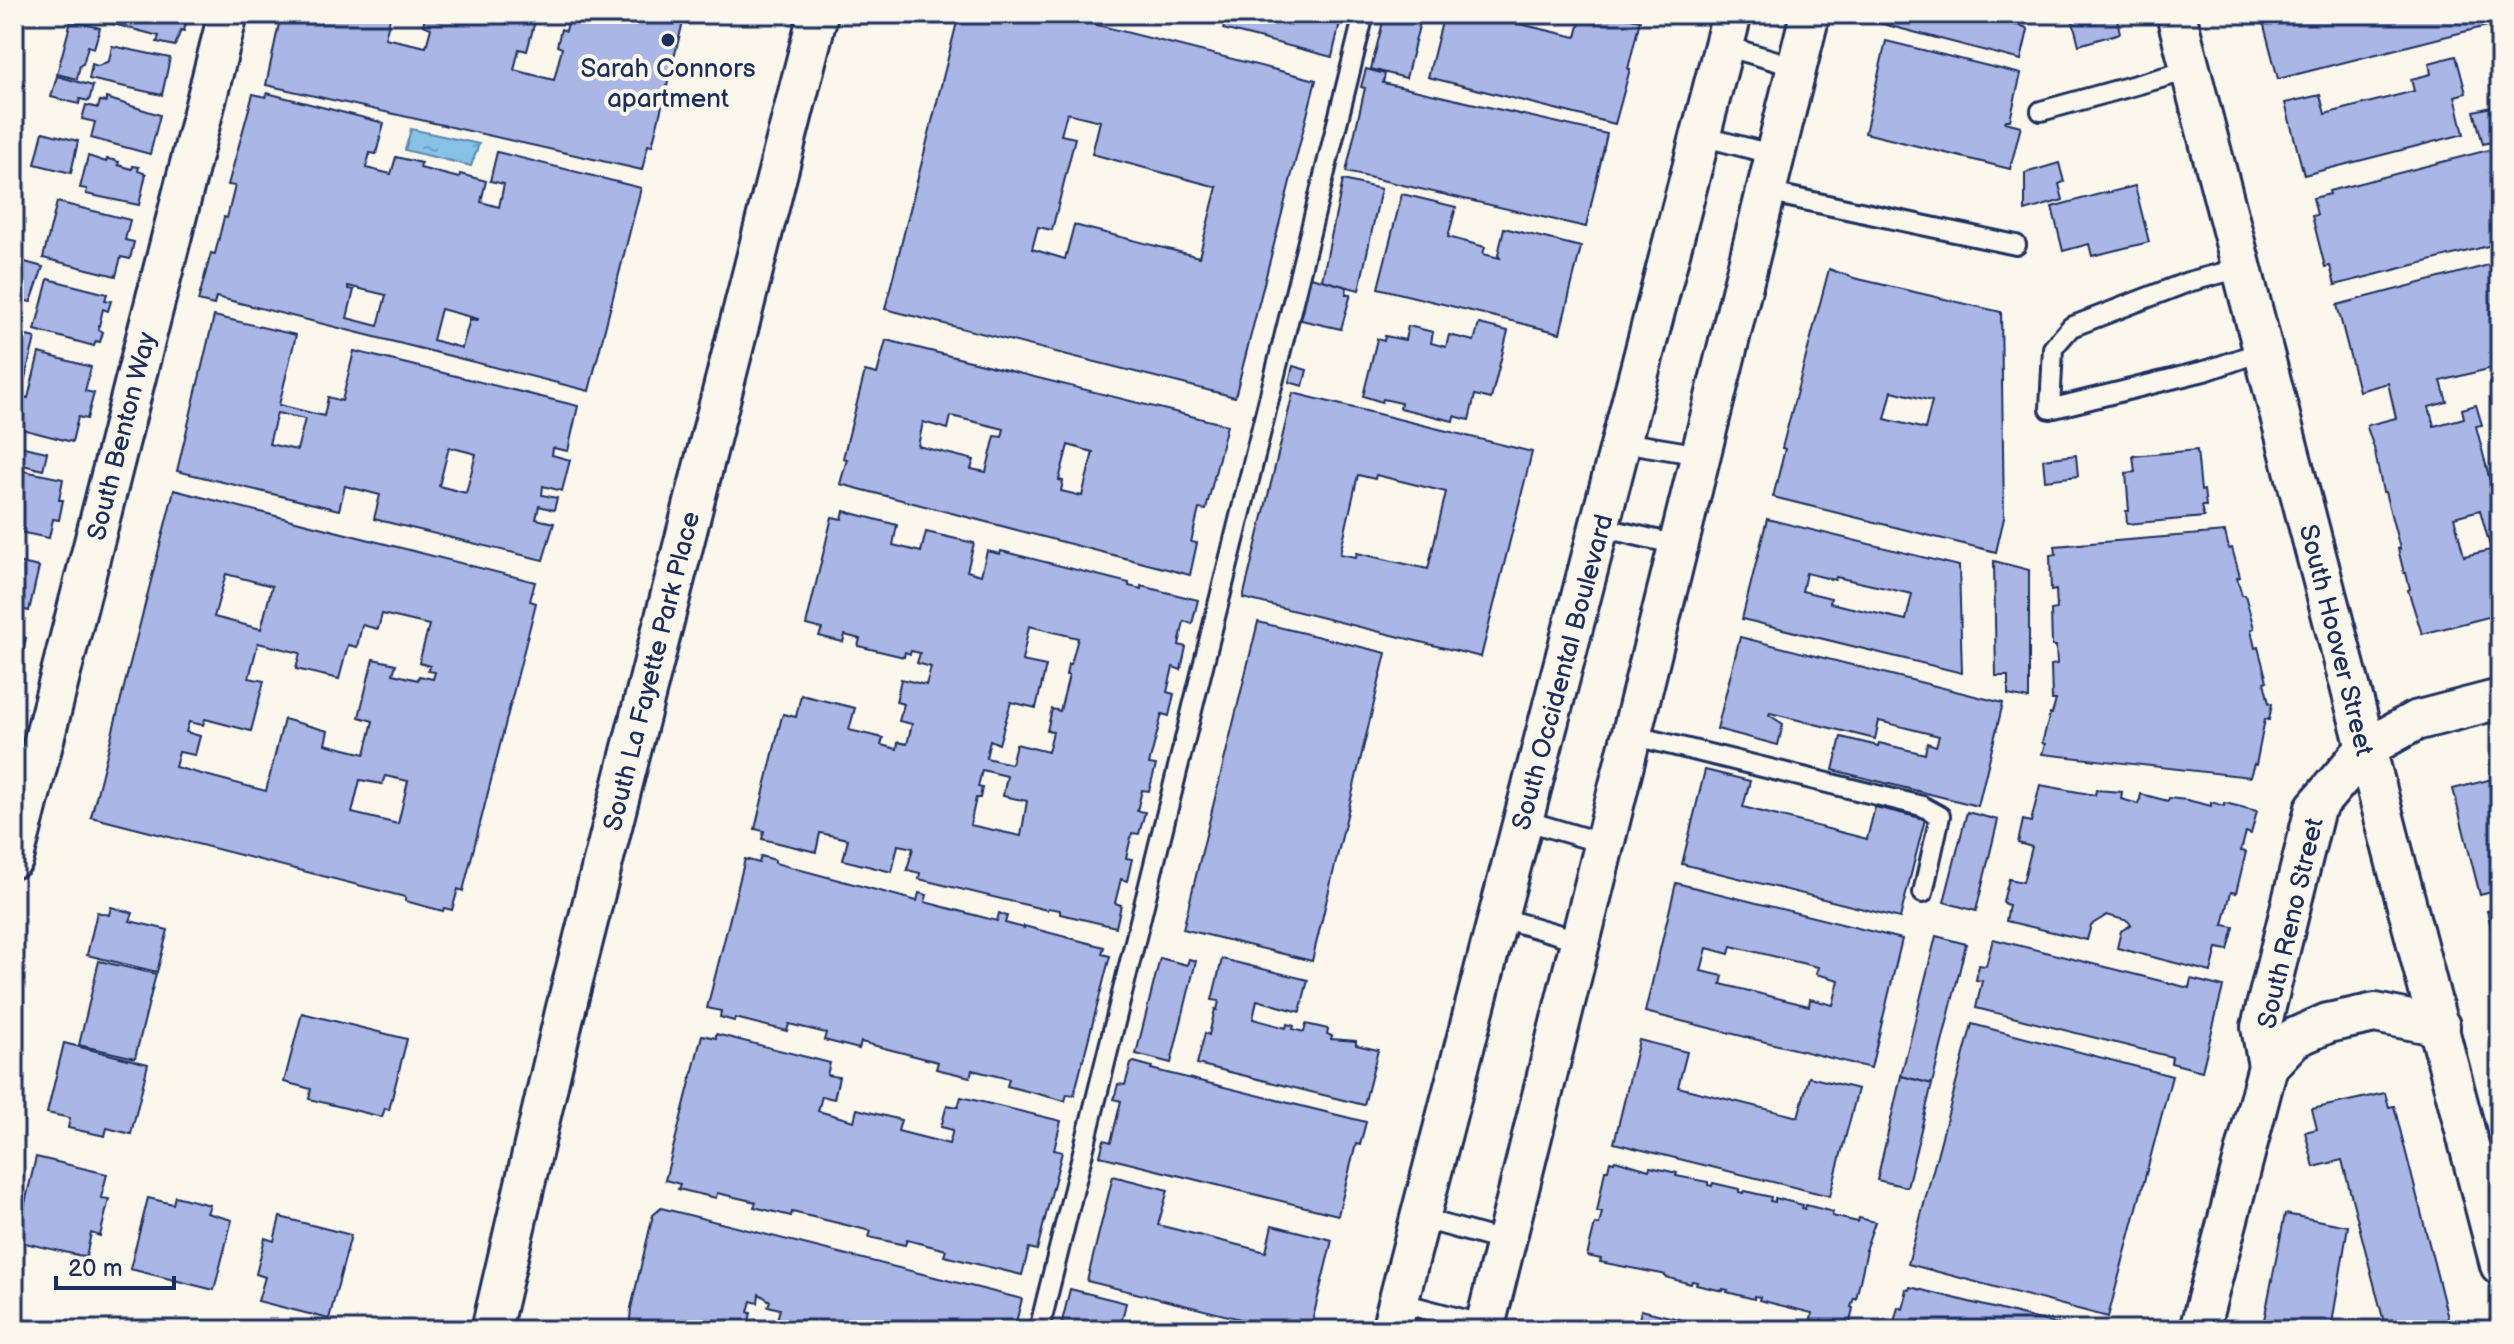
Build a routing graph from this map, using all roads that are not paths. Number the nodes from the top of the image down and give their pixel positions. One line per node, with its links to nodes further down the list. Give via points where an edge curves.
1 (228, 14): 25 (street, South Benton Way)
2 (818, 14): 36 (street, South La Fayette Park Place, via 569,996)
3 (1364, 14): 37 (lane)
4 (1810, 14): 7 (street)
5 (2176, 14): 8 (street, South Hoover Street)
6 (1728, 30): 7 (lane); 10 (street, South Occidental Boulevard)
7 (1797, 67): 11 (street)
8 (2190, 70): 9 (lane); 14 (street, South Hoover Street)
9 (2041, 111)
10 (1701, 136): 11 (lane); 16 (street, South Occidental Boulevard)
11 (1775, 155): 12 (street)
12 (1766, 192): 13 (lane); 17 (street)
13 (2016, 245)
14 (2241, 268): 15 (street, South Hoover Street); 15 (lane, via 2188,282 2071,327 2053,348 2050,409)
15 (2263, 351): 22 (street, South Hoover Street)
16 (1622, 442): 17 (lane); 18 (street, South Occidental Boulevard)
17 (1701, 455): 19 (street)
18 (1600, 527): 19 (lane); 23 (street, South Occidental Boulevard)
19 (1678, 545): 21 (street)
20 (2500, 699): 22 (street, via 2415,721)
21 (1631, 735): 24 (street); 26 (lane, via 1922,806 1940,816)
22 (2365, 749): 29 (street, South Hoover Street); 30 (street, South Reno Street, via 2315,808 2261,1027)
23 (1524, 820): 24 (lane); 27 (street, South Occidental Boulevard)
24 (1605, 844): 28 (street)
25 (14, 858)
26 (1923, 893)
27 (1498, 917): 28 (lane); 31 (street, South Occidental Boulevard)
28 (1581, 941): 32 (street)
29 (2440, 1026): 30 (street, South Reno Street, via 2375,1013 2324,1024 2294,1038); 33 (street, South Hoover Street)
30 (2268, 1066): 38 (street, South Reno Street)
31 (1420, 1218): 32 (lane); 34 (street, South Occidental Boulevard)
32 (1506, 1242): 35 (street)
33 (2500, 1265)
34 (1395, 1316): 35 (lane)
35 (1485, 1328)
36 (491, 1330)
37 (1039, 1330)
38 (2199, 1330)

